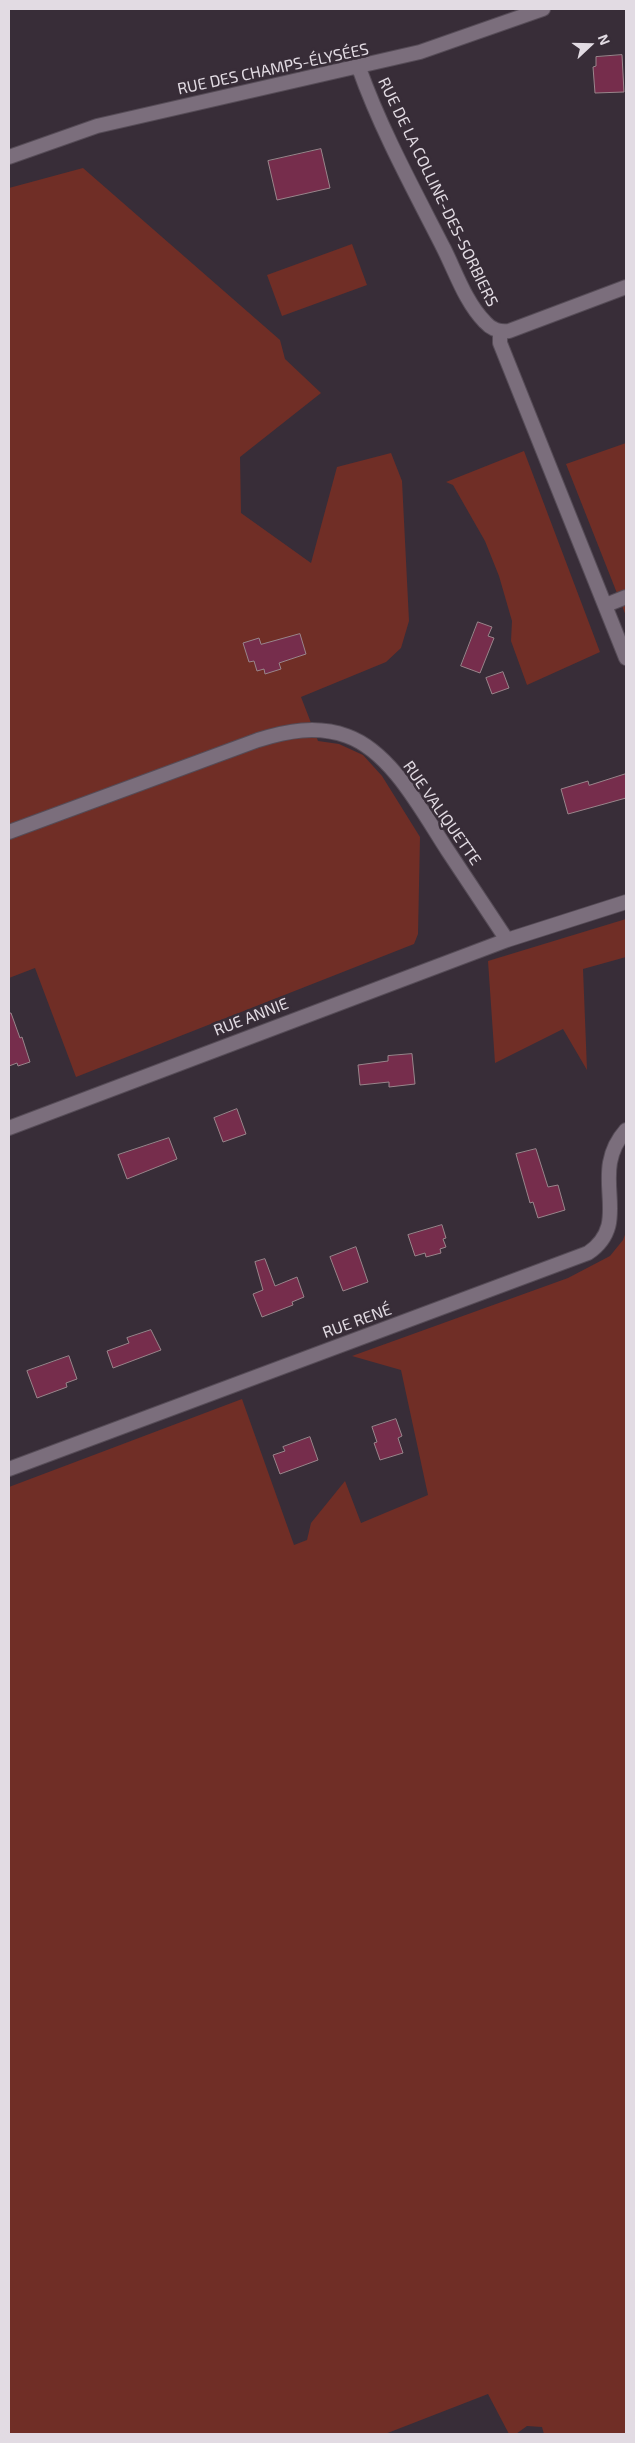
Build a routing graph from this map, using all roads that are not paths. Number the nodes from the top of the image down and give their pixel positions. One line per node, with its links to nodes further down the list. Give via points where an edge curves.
1 (544, 9): 2 (street, RUE DES CHAMPS-ÉLYSÉES, via 420,52)
2 (359, 68): 3 (street, RUE DES CHAMPS-ÉLYSÉES, via 97,126); 5 (street, RUE DE LA COLLINE-DES-SORBIERS, via 377,114 472,304 486,324)
3 (9, 157)
4 (626, 288): 5 (street)
5 (500, 332): 7 (street, via 500,343)
6 (626, 597): 7 (street)
7 (606, 605): 8 (street)
8 (626, 658)
9 (9, 832): 11 (street, RUE VALIQUETTE, via 258,740 295,730 337,732 360,742 393,771)
10 (626, 902): 11 (street)
11 (507, 940): 12 (street, RUE ANNIE)
12 (9, 1128)
13 (626, 1130): 14 (street, RUE RENÉ, via 616,1144 610,1164 612,1223 604,1240 588,1253)
14 (9, 1469)

